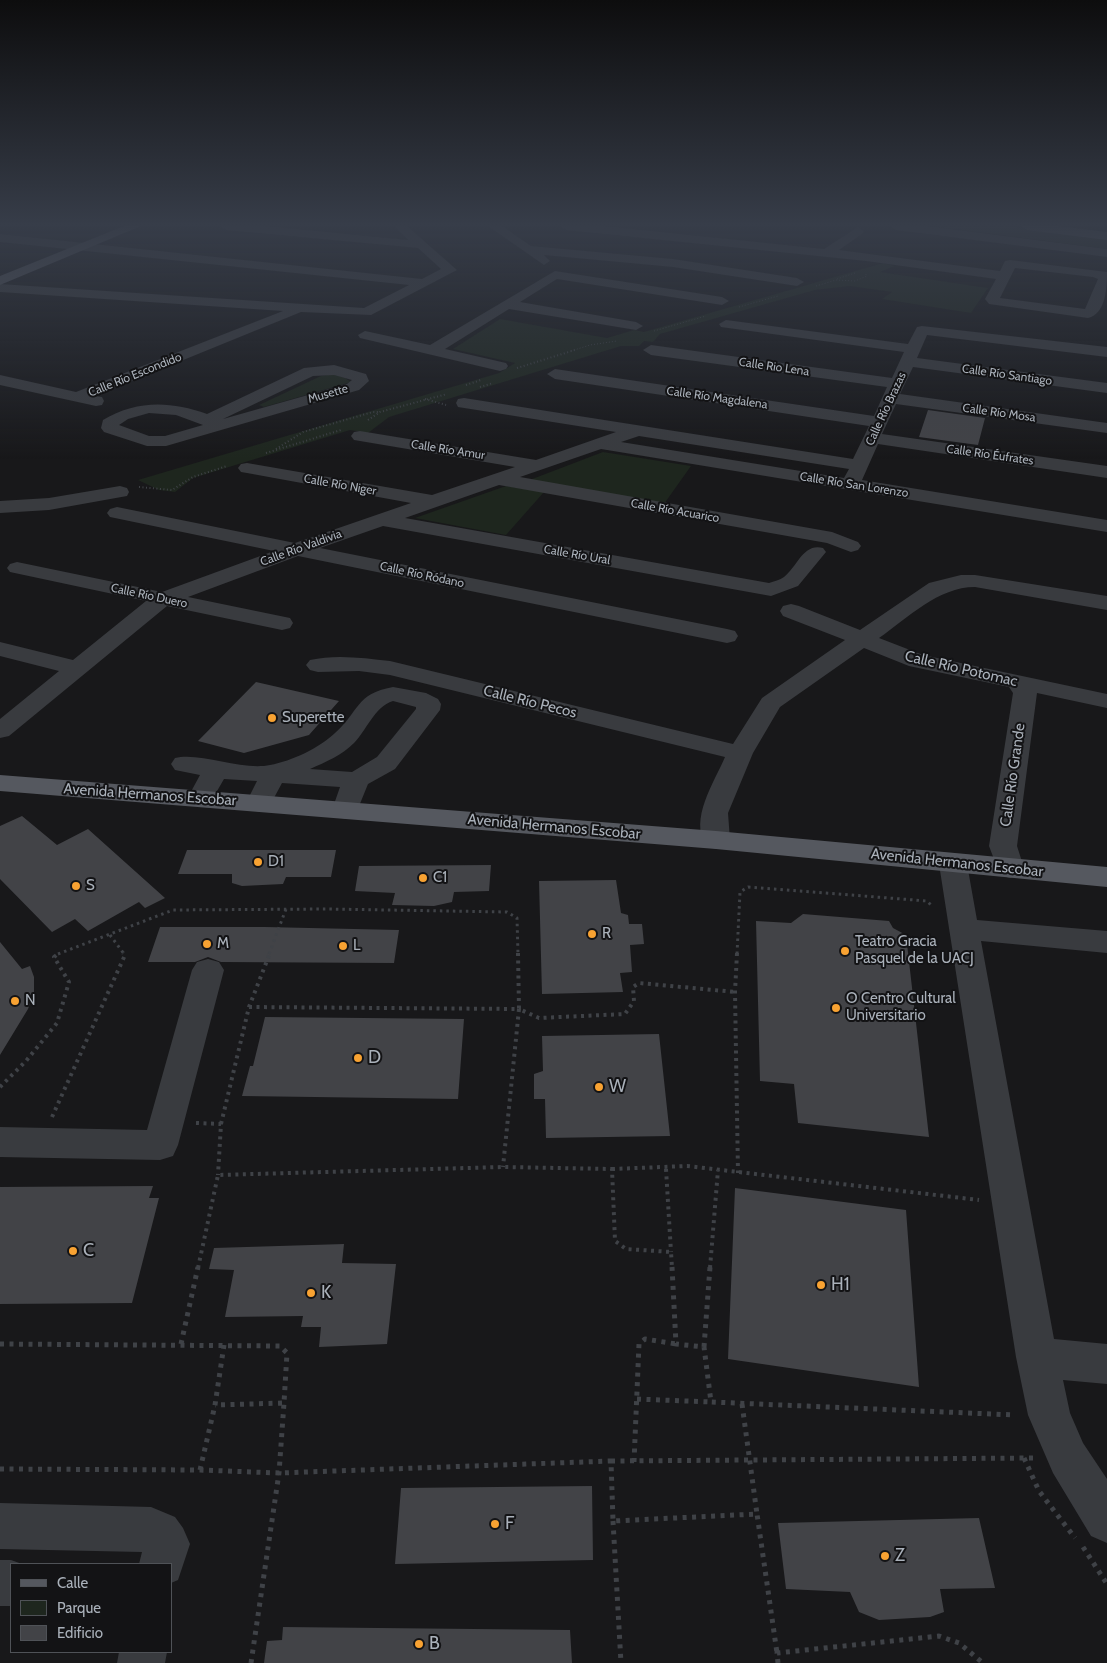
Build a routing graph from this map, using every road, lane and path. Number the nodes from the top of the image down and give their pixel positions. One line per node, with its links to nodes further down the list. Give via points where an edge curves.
1 (234, 304): 9 (street)
2 (383, 304): 9 (street, via 366,312)
3 (510, 304): 12 (street); 16 (street)
4 (719, 304): 8 (street)
5 (735, 304): 8 (path)
6 (1013, 304): 7 (street, via 1088,314)
7 (1095, 304)
8 (727, 305)
9 (300, 308): 30 (street, Calle Río Escondido)
10 (707, 316): 12 (path)
11 (726, 324): 18 (street, Calle Río Santiago)
12 (641, 330)
13 (365, 335): 16 (street)
14 (619, 341): 19 (path, via 590,345)
15 (651, 350): 28 (street, Calle Rio Lena)
16 (431, 351): 19 (street)
17 (1107, 352): 18 (street, Calle Río Brazas, via 922,330)
18 (911, 356): 26 (street, Calle Río Santiago); 28 (street, Calle Río Brazas)
19 (503, 372): 25 (path)
20 (555, 374): 39 (street, Calle Río Magdalena)
21 (0, 380): 24 (street, Musette)
22 (483, 380): 23 (path)
23 (465, 385)
24 (31, 387): 30 (street, Musette); 31 (street)
25 (479, 388)
26 (1107, 388)
27 (447, 391): 29 (path)
28 (894, 391): 36 (street, Calle Río Mosa); 39 (street, Calle Río Brazas)
29 (442, 394): 32 (path); 34 (path)
30 (80, 396): 33 (street, Musette)
31 (8, 398)
32 (457, 398): 38 (street, Calle Río San Lorenzo)
33 (130, 412): 35 (street, Musette, via 164,407); 35 (street, Musette, via 109,424 110,428 147,441 166,441)
34 (380, 412): 37 (path); 41 (path, via 303,432)
35 (213, 423): 35 (street, Musette, via 353,387 361,381 360,377 334,370 310,371)
36 (1107, 428)
37 (355, 430): 41 (path, via 338,431); 43 (street, Calle Río Amur)
38 (638, 430): 40 (street, Calle Río Valdivia); 45 (street, Calle Río San Lorenzo)
39 (876, 430): 45 (street, Calle Río Brazas); 46 (street, Calle Río Éufrates)
40 (601, 443): 43 (street, Calle Río Valdivia); 48 (street, Calle Río San Lorenzo)
41 (275, 450): 42 (path)
42 (266, 454)
43 (536, 465): 47 (street, Calle Río Valdivia)
44 (239, 466): 49 (path, via 193,476 172,490 147,486); 50 (street, Calle Río Niger)
45 (859, 466): 48 (street, Calle Río Brazas)
46 (1107, 472)
47 (498, 479): 50 (street, Calle Río Valdivia); 55 (street, Calle Río Acuarico, via 832,538)
48 (850, 485): 54 (street, Calle Río San Lorenzo)
49 (120, 492): 51 (street, via 49,504)
50 (434, 502): 53 (street, Calle Río Valdivia)
51 (0, 507)
52 (117, 513): 56 (street, Calle Río Ródano)
53 (382, 520): 56 (street, Calle Río Valdivia); 57 (street, Calle Río Ural, via 771,590 791,582)
54 (1107, 526)
55 (851, 546)
56 (297, 549): 59 (street, Calle Río Valdivia); 63 (street, Calle Río Ródano)
57 (816, 552)
58 (17, 568): 59 (street, Calle Río Duero)
59 (162, 599): 62 (street, Calle Río Duero); 67 (street, Calle Río Valdivia)
60 (1107, 603): 64 (street, via 961,581 937,588)
61 (791, 611): 64 (street, Calle Río Potomac)
62 (282, 623)
63 (727, 636)
64 (861, 640): 68 (street, Calle Río Potomac, via 934,665); 71 (street, via 771,703)
65 (0, 649): 67 (street)
66 (318, 665): 71 (street, Calle Río Pecos, via 359,664 390,668)
67 (76, 668): 70 (street, Calle Río Valdivia)
68 (1017, 682): 69 (street, Calle Río Potomac); 82 (street, Calle Río Grande, via 1025,693 1003,846)
69 (1107, 701)
70 (0, 731)
71 (740, 753): 80 (street, via 714,813)
72 (184, 764): 73 (street)
73 (216, 770): 74 (street); 77 (street)
74 (274, 773): 75 (street); 75 (street, via 318,757 345,738 384,693 422,699 429,704 428,710 386,763); 78 (street)
75 (356, 780): 79 (street)
76 (0, 783): 77 (main road, Avenida Hermanos Escobar)
77 (200, 799): 78 (main road, Avenida Hermanos Escobar)
78 (259, 803): 79 (main road, Avenida Hermanos Escobar)
79 (345, 810): 80 (main road, Avenida Hermanos Escobar)
80 (716, 840): 81 (main road, Avenida Hermanos Escobar, via 919,858)
81 (953, 864): 82 (main road, Avenida Hermanos Escobar); 86 (street)
82 (1010, 868): 83 (main road, Avenida Hermanos Escobar)
83 (1107, 877)
84 (927, 901): 90 (path, via 748,887 740,892)
85 (286, 909): 87 (path, via 173,910); 91 (path); 92 (path, via 507,912 517,918)
86 (963, 929): 88 (street); 111 (street)
87 (110, 935): 93 (path, via 54,957 69,982 57,1023); 97 (path, via 125,955)
88 (1107, 942)
89 (208, 970): 94 (street)
90 (735, 992): 92 (path, via 639,983 633,987 634,1001 625,1014 540,1018); 102 (path)
91 (248, 1007): 92 (path); 95 (path)
92 (519, 1010): 98 (path)
93 (0, 1088)
94 (166, 1123): 95 (path); 97 (street, via 160,1145)
95 (222, 1124): 103 (path)
96 (0, 1142): 97 (street)
97 (40, 1142)
98 (504, 1167): 100 (path); 103 (path)
99 (666, 1168): 100 (path); 101 (path, via 687,1166); 105 (path)
100 (612, 1169): 105 (path, via 615,1241 626,1250)
101 (718, 1170): 102 (path); 110 (path)
102 (738, 1173): 104 (path)
103 (218, 1175): 107 (path)
104 (983, 1201)
105 (671, 1252): 108 (path)
106 (0, 1344): 107 (path)
107 (181, 1344): 109 (path)
108 (676, 1344): 110 (path); 113 (path, via 645,1340 639,1344)
109 (224, 1345): 114 (path, via 280,1346 287,1353); 117 (path)
110 (704, 1347): 115 (path)
111 (1036, 1357): 112 (street); 118 (street)
112 (1107, 1364)
113 (637, 1399): 115 (path); 122 (path)
114 (284, 1402): 117 (path); 126 (path)
115 (711, 1402): 116 (path)
116 (742, 1404): 118 (path); 123 (path)
117 (215, 1405): 125 (path)
118 (1049, 1415): 120 (street)
119 (1024, 1458): 120 (path); 123 (path); 132 (path, via 1042,1498 1084,1549)
120 (1068, 1458): 127 (street)
121 (611, 1462): 122 (path); 126 (path); 129 (path)
122 (634, 1462): 123 (path)
123 (750, 1462): 128 (path)
124 (0, 1470): 125 (path)
125 (200, 1470): 126 (path)
126 (279, 1473): 134 (path)
127 (1102, 1507)
128 (757, 1514): 129 (path); 133 (path)
129 (613, 1521): 135 (path)
130 (0, 1526): 131 (street, via 151,1530 159,1533 167,1544)
131 (162, 1563)
132 (1107, 1584)
133 (777, 1653): 136 (path); 137 (path, via 939,1636 959,1642)
134 (251, 1663)
135 (621, 1663)
136 (778, 1663)
137 (982, 1663)

